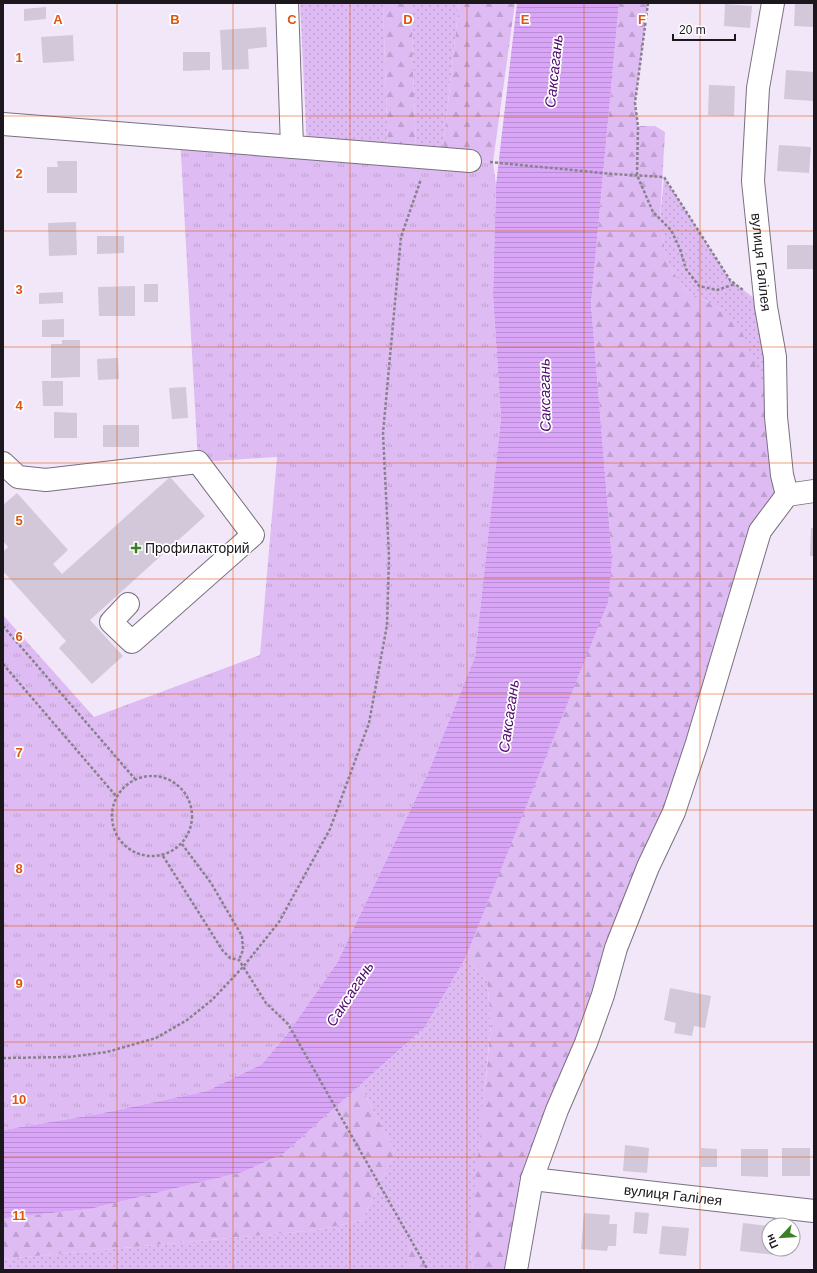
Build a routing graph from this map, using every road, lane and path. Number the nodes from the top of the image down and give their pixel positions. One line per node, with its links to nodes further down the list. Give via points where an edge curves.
1 (287, 3): 5 (street)
2 (648, 3): 8 (path, via 635,103 638,126)
3 (773, 3): 13 (street, вулиця Галілея, via 758,88 753,181 766,307 775,357 776,418)
4 (3, 124): 5 (street)
5 (292, 147): 6 (street)
6 (428, 157): 7 (street); 22 (path, via 401,237 383,433 389,557 387,625 369,723 330,828 279,922)
7 (470, 161): 8 (path)
8 (637, 175): 9 (path, via 664,177); 10 (path, via 653,212 671,230 686,269 699,286 717,290)
9 (730, 280)
10 (735, 284)
11 (3, 463): 14 (street, via 18,478 46,480 198,462 253,536 132,642 111,622)
12 (814, 491): 13 (street)
13 (787, 494): 24 (street, via 760,531 698,743 674,812 648,867 616,948 586,1043 557,1110)
14 (128, 604)
15 (3, 626): 17 (path)
16 (3, 664): 18 (path)
17 (135, 779): 18 (path); 19 (path, via 151,775 166,778 180,786 189,799 192,815 190,830)
18 (116, 796): 20 (path, via 111,823 116,836 124,846 136,854 149,857)
19 (182, 844): 20 (path); 21 (path, via 211,884 242,936 243,950)
20 (163, 856): 21 (path, via 223,951 230,958)
21 (239, 960): 22 (path)
22 (243, 967): 23 (path, via 212,1000 187,1020 156,1038 107,1052 69,1057); 26 (path, via 266,1003 288,1024 349,1127)
23 (3, 1058)
24 (532, 1179): 25 (street, вулиця Галілея); 27 (street)
25 (814, 1211)
26 (428, 1270)
27 (516, 1270)

